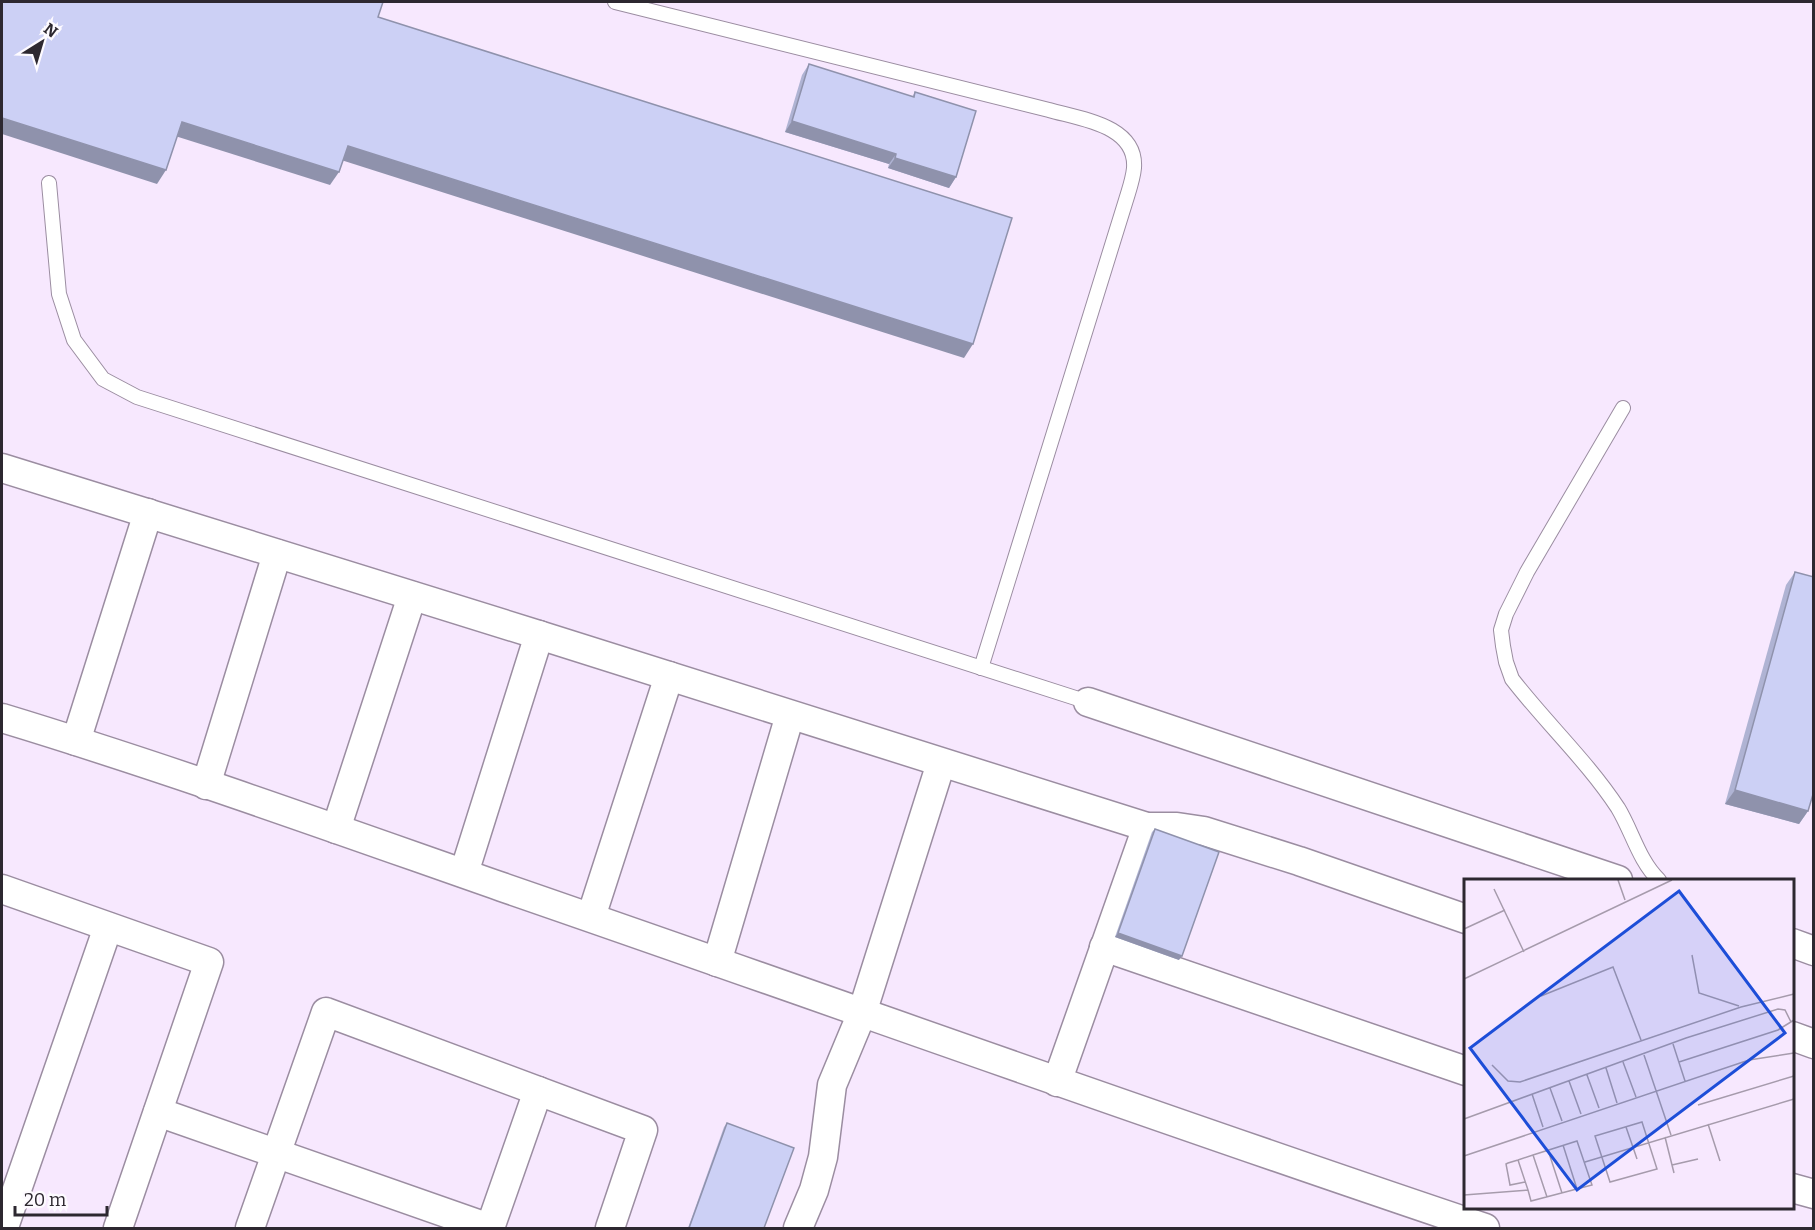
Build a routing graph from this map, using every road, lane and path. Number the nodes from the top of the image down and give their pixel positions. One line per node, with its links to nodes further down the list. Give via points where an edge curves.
1 (615, 2): 9 (lane, via 1049,110 1110,129 1131,146 1134,167 1126,200)
2 (49, 183): 9 (lane, via 59,294 74,340 103,379 148,400)
3 (1623, 408): 21 (lane, via 1527,572 1501,630 1512,679 1598,781)
4 (2, 468): 5 (street)
5 (148, 513): 6 (street); 14 (street)
6 (277, 554): 7 (street); 16 (street)
7 (412, 596): 8 (street); 18 (street)
8 (539, 635): 10 (street); 19 (street)
9 (981, 668): 11 (lane)
10 (669, 676): 12 (street); 23 (street)
11 (1088, 702): 20 (street)
12 (790, 715): 15 (street); 29 (street)
13 (2, 718): 14 (street)
14 (76, 741): 16 (street)
15 (941, 763): 17 (street); 30 (street)
16 (206, 785): 18 (street)
17 (1147, 827): 24 (street, via 1204,831); 27 (street)
18 (336, 829): 19 (street)
19 (464, 873): 23 (street)
20 (1615, 879)
21 (1658, 879)
22 (3, 894): 25 (street)
23 (591, 917): 29 (street)
24 (1464, 918)
25 (108, 927): 36 (street, via 209,962); 40 (street)
26 (1794, 944): 28 (street)
27 (1104, 947): 33 (street); 34 (street)
28 (1814, 951)
29 (717, 962): 30 (street)
30 (862, 1013): 34 (street); 45 (street, via 832,1085 823,1157)
31 (1794, 1037): 32 (street)
32 (1814, 1044)
33 (1464, 1070)
34 (1057, 1082): 46 (street)
35 (538, 1091): 37 (street, via 326,1012); 43 (street); 44 (street, via 643,1130)
36 (158, 1112): 37 (street); 41 (street)
37 (276, 1153): 42 (street); 43 (street)
38 (1794, 1189): 39 (street)
39 (1814, 1194)
40 (5, 1227)
41 (118, 1228)
42 (250, 1228)
43 (490, 1228)
44 (610, 1228)
45 (798, 1228)
46 (1485, 1228)

